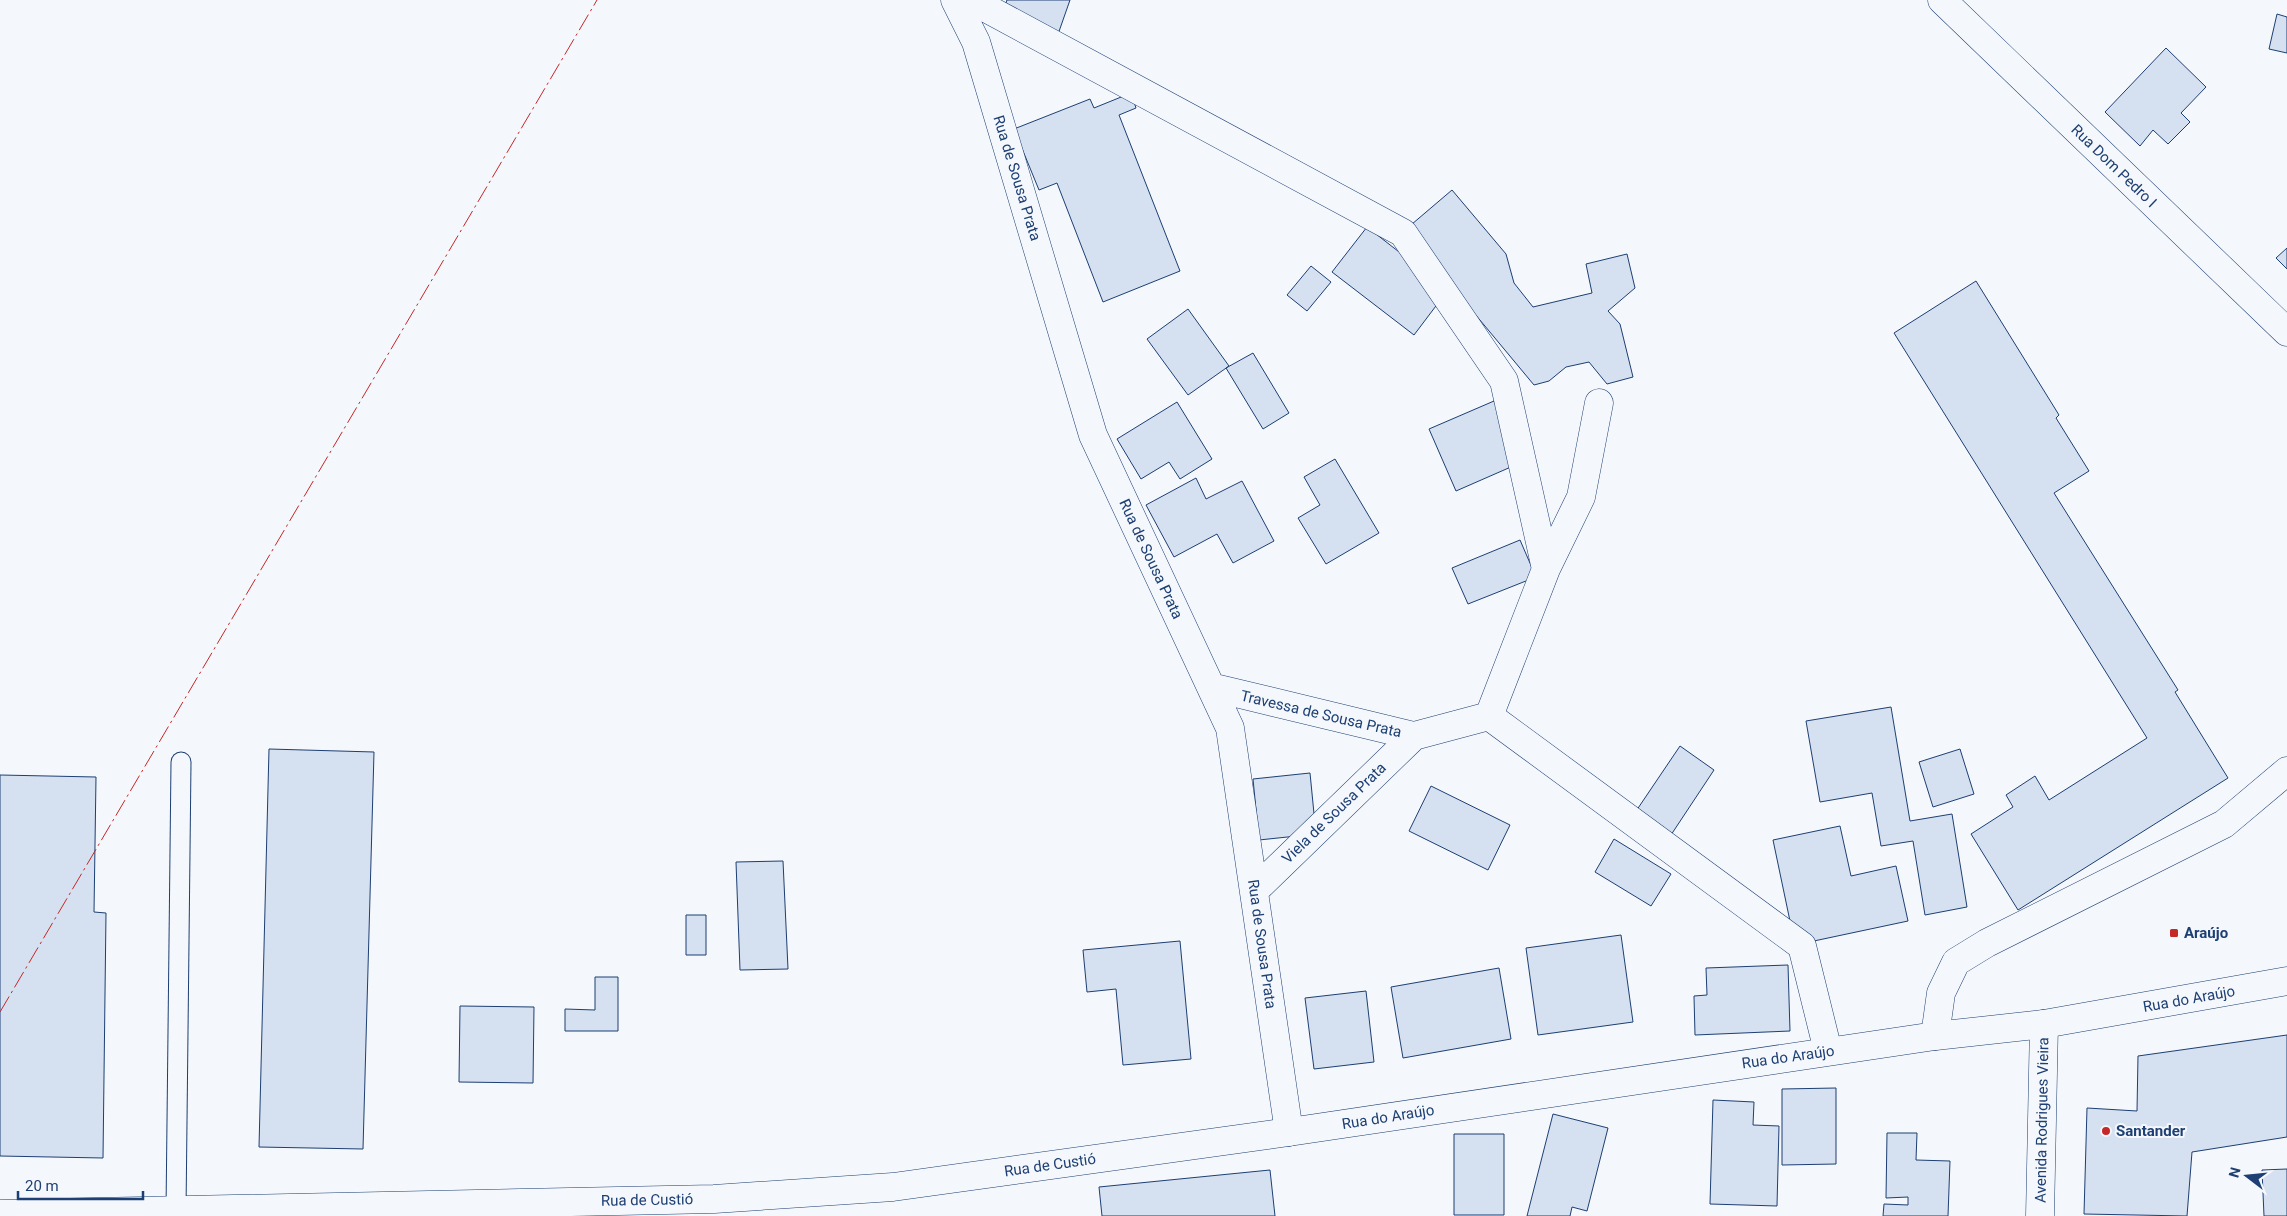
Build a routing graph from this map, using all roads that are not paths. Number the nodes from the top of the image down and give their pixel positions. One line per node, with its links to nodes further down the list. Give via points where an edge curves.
1 (955, 0): 7 (street, Rua de Sousa Prata, via 976,42 1093,435)
2 (971, 0): 6 (street, via 1403,233 1504,381)
3 (1942, 0): 4 (street, Rua Dom Pedro I)
4 (2287, 332)
5 (1599, 403): 6 (street, via 1581,497)
6 (1546, 569): 8 (street)
7 (1211, 687): 9 (street, Travessa de Sousa Prata); 12 (street, Rua de Sousa Prata, via 1230,728)
8 (1489, 716): 9 (street, Travessa de Sousa Prata); 16 (street, via 1802,946)
9 (1414, 736): 12 (street, Viela de Sousa Prata)
10 (181, 762): 18 (lane)
11 (2287, 770): 15 (street, via 2224,824 1956,962 1941,993)
12 (1254, 891): 17 (street, Rua de Sousa Prata)
13 (2287, 981): 14 (street, Rua do Araújo)
14 (2044, 1024): 15 (street, Rua do Araújo); 20 (street, Avenida Rodrigues Vieira)
15 (1935, 1036): 16 (street, Rua do Araújo)
16 (1828, 1051): 17 (street, Rua do Araújo)
17 (1289, 1132): 18 (street, Rua de Custió, via 893,1187 714,1198)
18 (176, 1212): 19 (street, Rua de Custió)
19 (0, 1214)
20 (2040, 1216)

